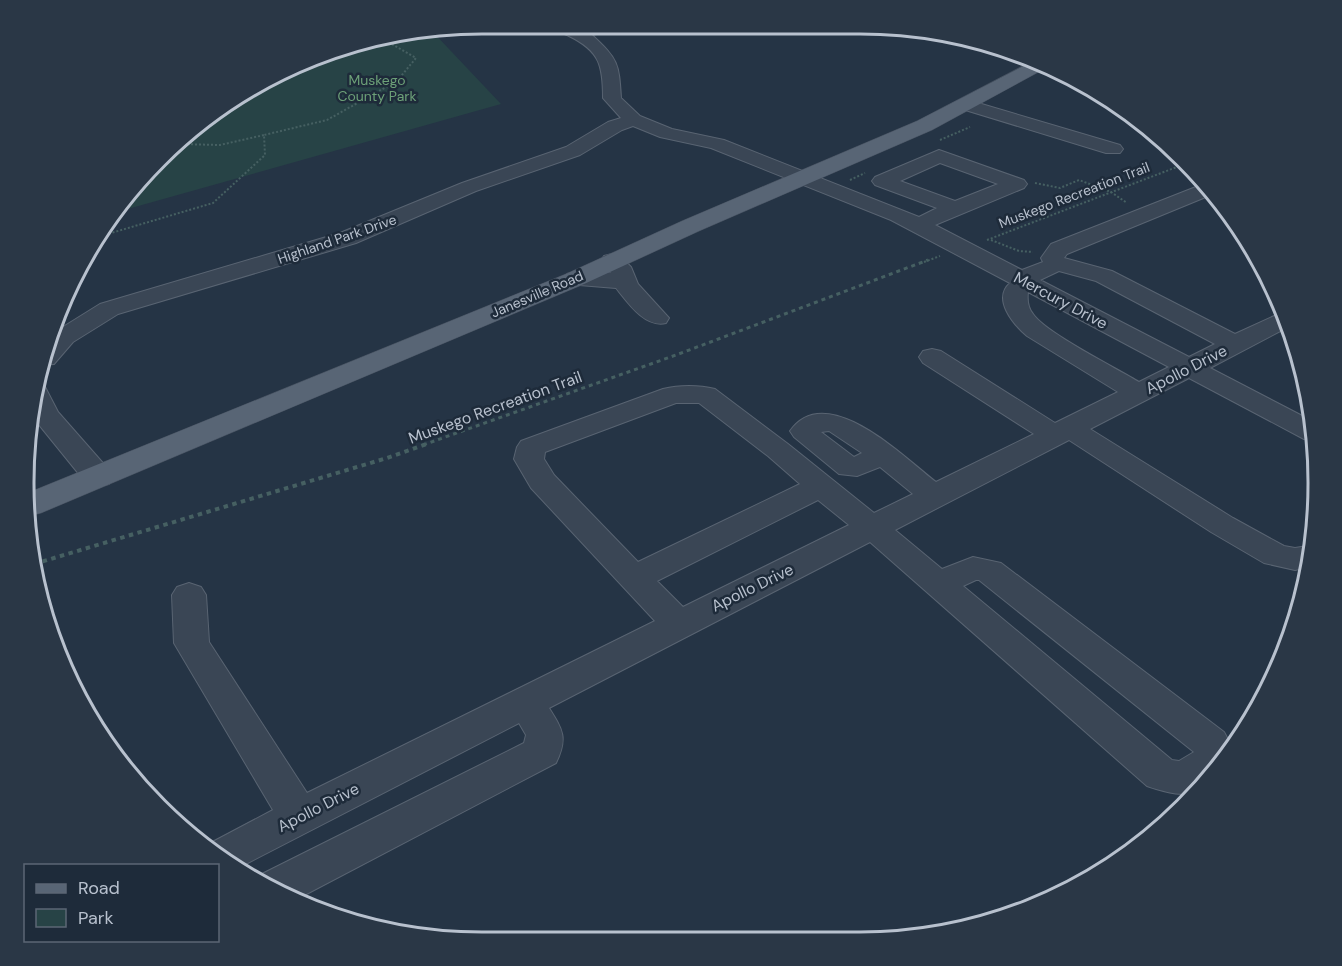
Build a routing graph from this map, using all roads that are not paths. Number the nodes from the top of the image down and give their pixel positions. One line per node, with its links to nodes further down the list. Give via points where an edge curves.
1 (579, 34): 4 (street, via 606,57 612,98)
2 (1031, 69): 3 (main road, Janesville Road)
3 (968, 105): 5 (street); 6 (main road, Janesville Road)
4 (634, 120): 6 (street, Mercury Drive, via 667,133 717,144); 16 (street, Highland Park Drive, via 615,126 573,151 469,187 348,238 109,309)
5 (1113, 149)
6 (802, 179): 9 (street, Mercury Drive); 11 (main road, Janesville Road)
7 (1200, 192): 10 (street, via 1059,249)
8 (955, 208): 8 (street, via 1017,184 939,156 882,181); 9 (street)
9 (919, 225): 12 (street, Mercury Drive)
10 (1057, 258): 12 (street); 15 (street, via 1104,276)
11 (619, 271): 13 (street, via 627,286); 24 (main road, Janesville Road, via 575,279)
12 (1024, 281): 18 (street, Mercury Drive); 19 (street, via 1016,289 1014,299 1021,319)
13 (657, 318)
14 (1278, 323): 15 (street, Apollo Drive)
15 (1235, 344): 18 (street, Apollo Drive)
16 (56, 346)
17 (933, 357): 22 (street)
18 (1189, 367): 19 (street, Apollo Drive); 21 (street, Mercury Drive)
19 (1138, 393): 22 (street, Apollo Drive)
20 (41, 409): 24 (street)
21 (1304, 428)
22 (1062, 431): 26 (street, Apollo Drive); 29 (street, via 1275,555)
23 (881, 455): 26 (street)
24 (98, 477): 27 (main road, Janesville Road)
25 (821, 486): 28 (street); 30 (street); 30 (street, via 705,395 674,395 531,447 529,459 542,481)
26 (934, 496): 28 (street, Apollo Drive)
27 (35, 503)
28 (872, 527): 31 (street); 33 (street, Apollo Drive)
29 (1301, 558)
30 (634, 578): 33 (street)
31 (939, 584): 35 (street, via 973,568 989,571 1210,743); 36 (street, via 1161,774 1185,779)
32 (189, 595): 37 (street, via 192,643)
33 (678, 624): 34 (street, Apollo Drive)
34 (526, 702): 37 (street, Apollo Drive); 39 (street, via 545,734 542,752)
35 (1216, 754)
36 (1212, 760)
37 (299, 816): 38 (street, Apollo Drive)
38 (229, 852)
39 (284, 884)

